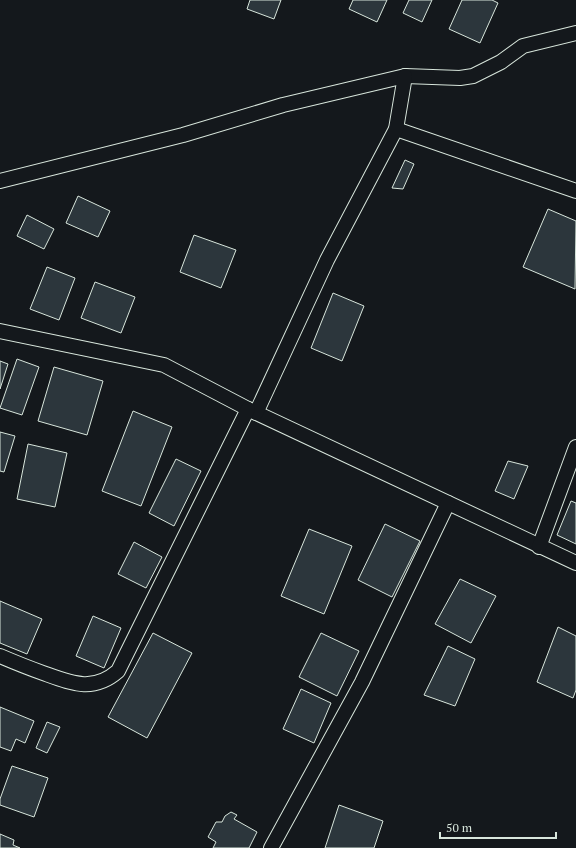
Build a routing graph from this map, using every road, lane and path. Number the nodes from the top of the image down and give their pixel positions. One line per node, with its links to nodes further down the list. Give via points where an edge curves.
1 (576, 33): 2 (street, via 523,46 501,62 473,76)
2 (405, 76): 3 (street); 4 (street, via 283,105 183,135)
3 (396, 129): 5 (street); 7 (street)
4 (0, 181)
5 (576, 191)
6 (0, 331): 7 (street, via 164,365)
7 (252, 411): 9 (street); 12 (street, via 118,671 100,682 89,685 74,684)
8 (576, 447): 10 (street)
9 (448, 503): 10 (street); 13 (street, via 362,682)
10 (539, 547): 11 (street)
11 (576, 563)
12 (0, 656)
13 (271, 848)

